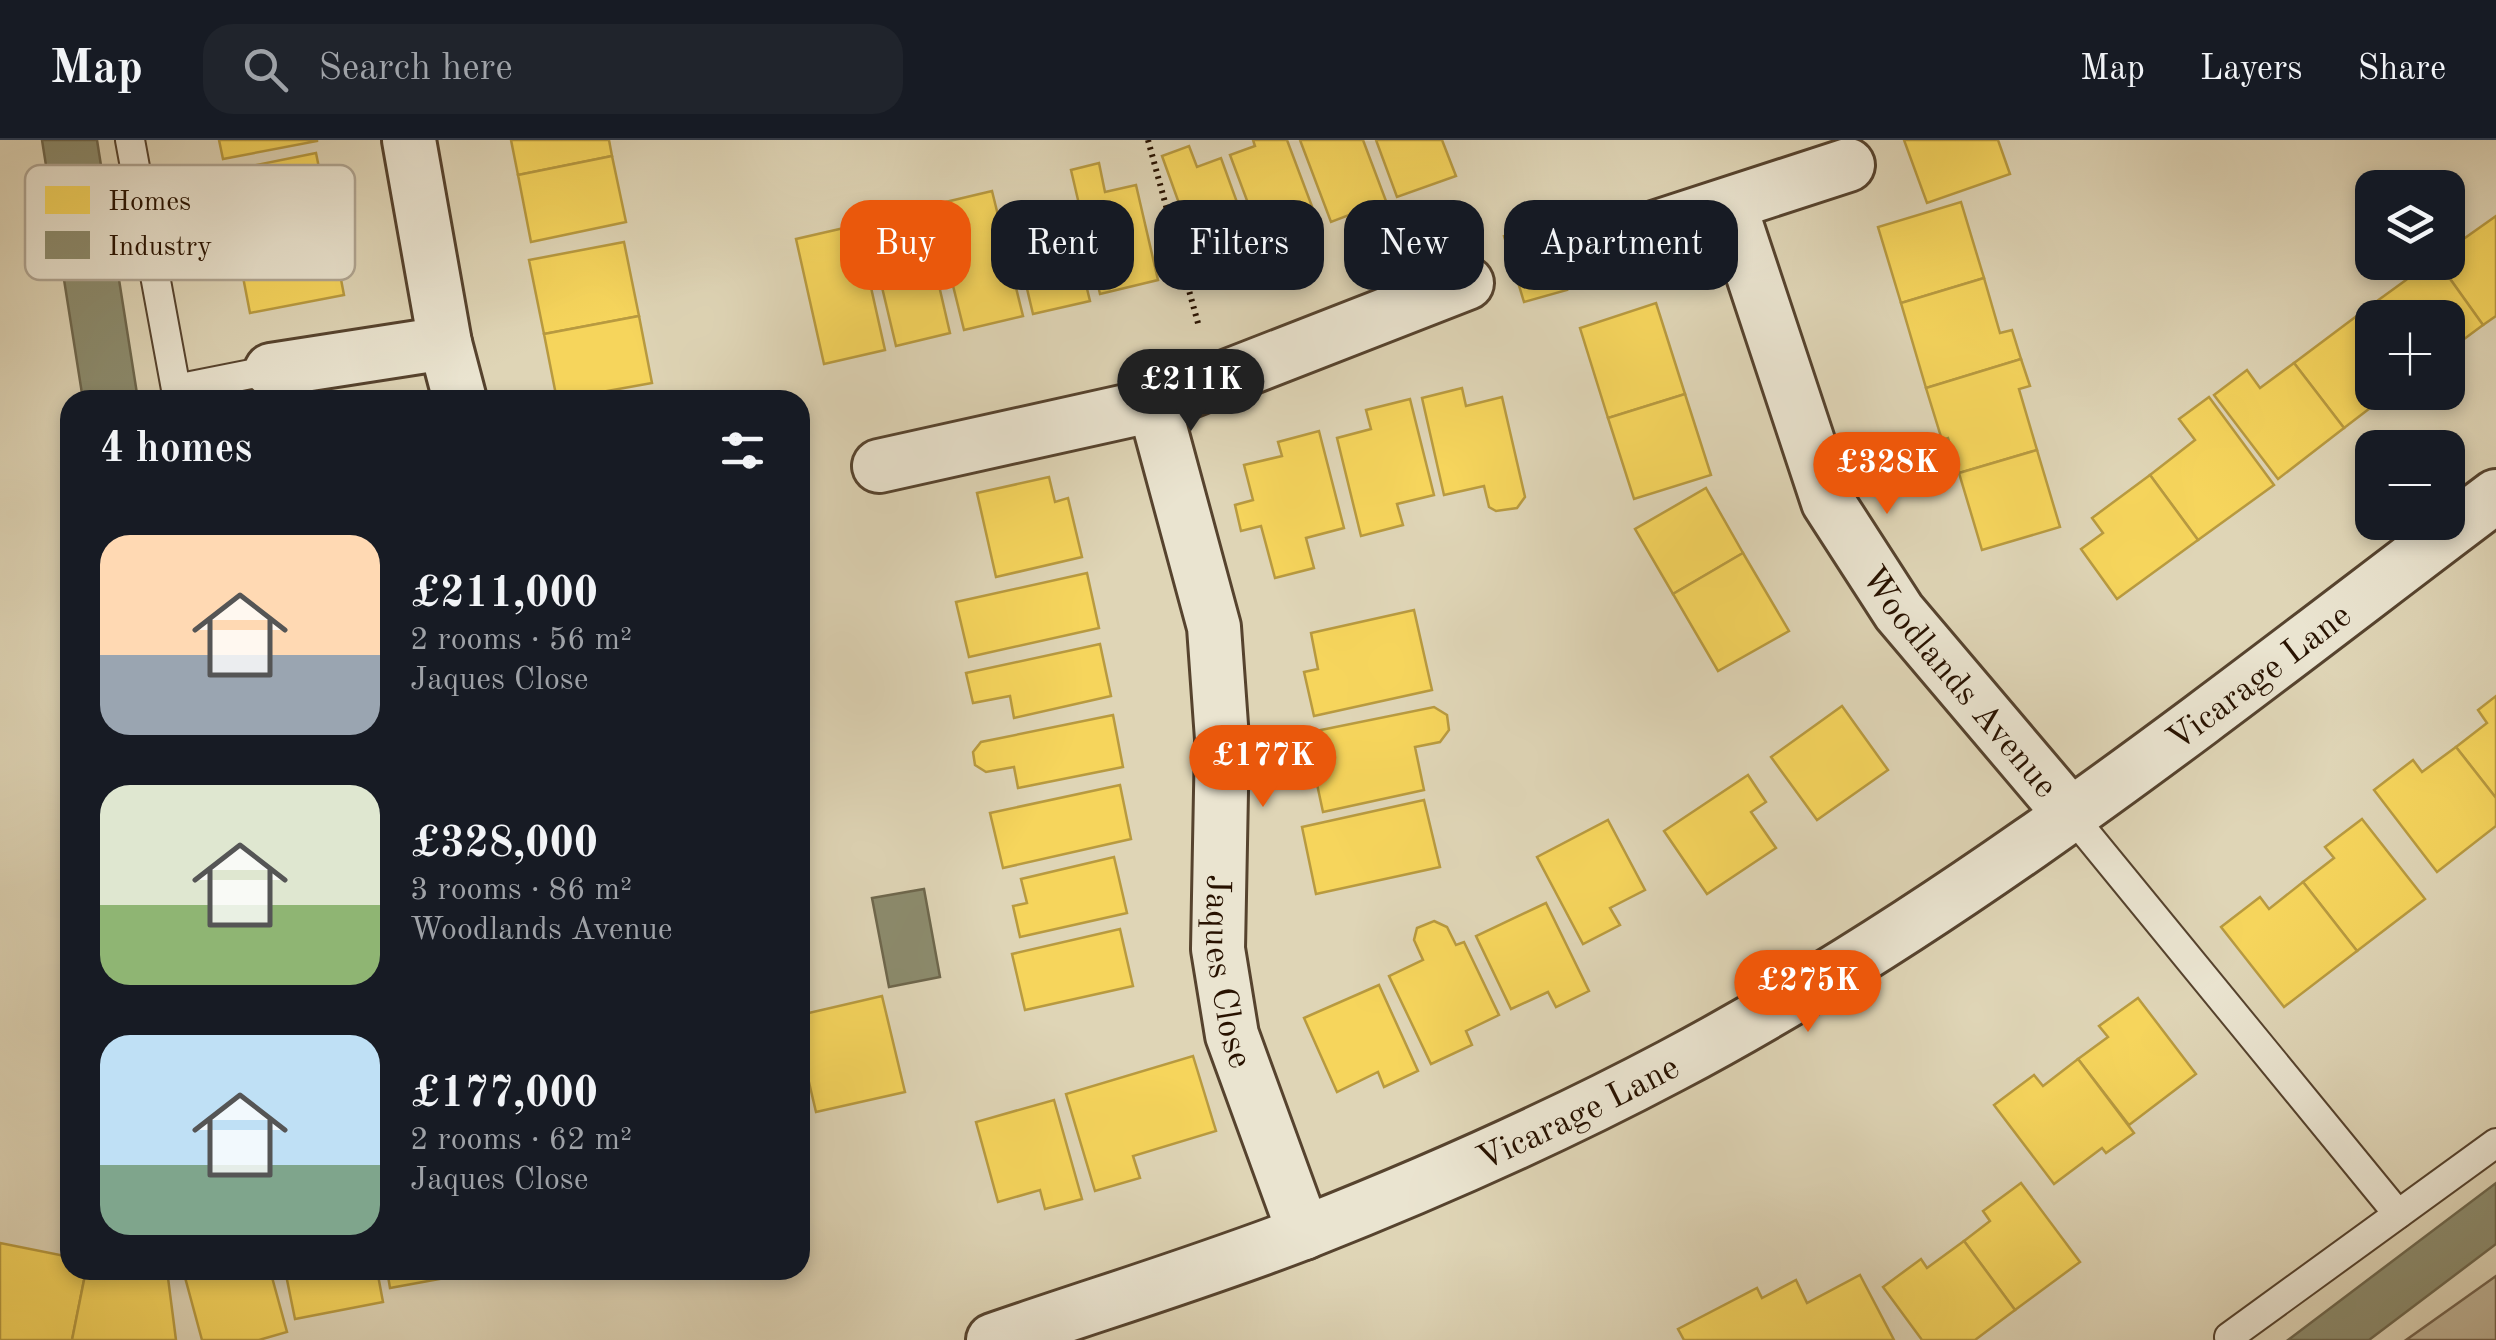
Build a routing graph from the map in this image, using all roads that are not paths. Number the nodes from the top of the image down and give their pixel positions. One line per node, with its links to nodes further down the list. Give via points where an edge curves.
1 (130, 140): 3 (lane)
2 (409, 140): 9 (street)
3 (135, 165)
4 (1848, 165): 5 (street)
5 (1738, 203)
6 (1738, 230): 17 (street, Woodlands Avenue, via 1828,502 1899,612)
7 (156, 280): 11 (lane)
8 (1451, 290): 14 (street)
9 (445, 344): 10 (street); 13 (street)
10 (271, 370): 12 (lane)
11 (176, 390)
12 (196, 390)
13 (457, 390)
14 (1154, 405): 15 (street); 20 (street, Jaques Close, via 1214,627 1222,740 1218,949 1232,1035)
15 (879, 466)
16 (2496, 496): 17 (street, Vicarage Lane)
17 (2072, 816): 19 (lane); 20 (street, Vicarage Lane, via 1854,962 1671,1066 1489,1154)
18 (2496, 1143): 19 (lane)
19 (2398, 1214): 21 (lane)
20 (1304, 1232): 22 (street, Vicarage Lane)
21 (2229, 1336)
22 (992, 1340)

